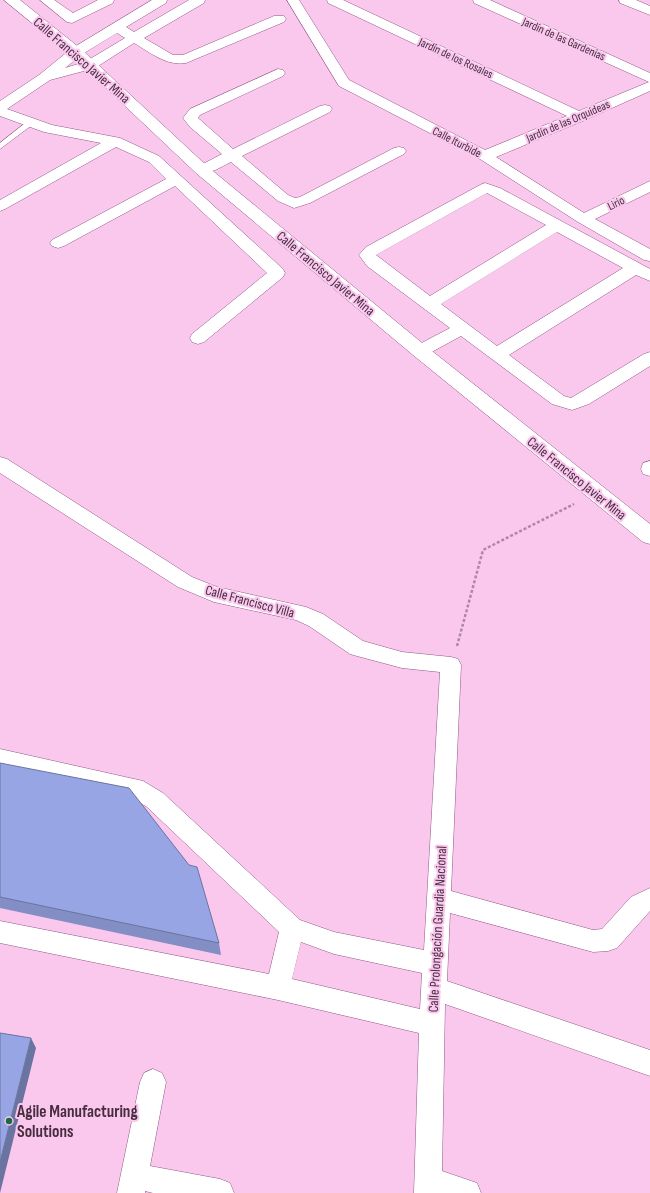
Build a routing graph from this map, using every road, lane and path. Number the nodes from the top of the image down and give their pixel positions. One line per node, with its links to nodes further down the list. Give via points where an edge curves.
1 (11, 0): 15 (street, Calle Francisco Javier Mina)
2 (46, 0): 3 (street, via 72,19)
3 (108, 0)
4 (199, 0): 11 (street)
5 (293, 0): 30 (street, Calle Iturbide, via 344,83)
6 (333, 0): 24 (street, Jardín de los Rosales)
7 (479, 0): 19 (street, Jardín de las Gardenias)
8 (625, 0): 10 (street)
9 (154, 1): 11 (street); 13 (street)
10 (650, 11)
11 (171, 15): 14 (street)
12 (279, 19): 14 (street, via 186,59 169,58)
13 (116, 27): 14 (street); 15 (street)
14 (135, 38): 16 (street)
15 (76, 52): 16 (street, Calle Francisco Javier Mina); 18 (street)
16 (90, 65): 18 (street); 31 (street, Calle Francisco Javier Mina)
17 (278, 73): 29 (street, via 195,112 190,118)
18 (44, 78): 21 (street)
19 (650, 78)
20 (650, 86): 24 (street, Jardín de las Orquídeas)
21 (0, 107)
22 (325, 109): 29 (street)
23 (0, 111): 25 (street)
24 (580, 117): 30 (street, Jardín de las Orquídeas)
25 (32, 122): 26 (street, via 49,129); 27 (lane)
26 (115, 141): 32 (street, via 154,159); 34 (street)
27 (0, 147)
28 (399, 151): 29 (street, via 305,200 294,203 283,198)
29 (233, 156): 31 (street)
30 (485, 156): 35 (street, Calle Iturbide)
31 (202, 170): 44 (street, Calle Francisco Javier Mina)
32 (177, 179): 37 (street); 43 (street, via 277,273)
33 (650, 186): 35 (street, Lirio)
34 (0, 206)
35 (583, 219): 38 (street, Calle Iturbide)
36 (557, 225): 39 (street); 41 (street); 41 (street, via 485,188 367,255)
37 (58, 243)
38 (650, 256)
39 (635, 268): 40 (street); 45 (street)
40 (650, 276)
41 (429, 304): 42 (street)
42 (462, 328): 44 (street); 45 (street)
43 (198, 338)
44 (420, 351): 48 (street, Calle Francisco Javier Mina)
45 (497, 354): 46 (street, via 558,400 572,404 583,400)
46 (650, 358)
47 (0, 464): 50 (street, Calle Francisco Villa, via 185,582 214,594 299,613 316,620 357,648 402,660)
48 (596, 492): 49 (street, Calle Francisco Javier Mina); 50 (path, via 483,550)
49 (650, 536)
50 (451, 665): 52 (street, Calle Prolongación Guardia Nacional)
51 (0, 758): 54 (street, via 135,788 155,800)
52 (439, 899): 53 (street, via 593,941 608,940 638,906 647,899); 56 (street, Calle Prolongación Guardia Nacional)
53 (650, 900)
54 (292, 928): 56 (street); 57 (street)
55 (0, 932): 57 (street)
56 (435, 976): 58 (street, Calle Prolongación Guardia Nacional); 59 (street)
57 (278, 988): 58 (street)
58 (432, 1024): 62 (street, Calle Prolongación Guardia Nacional)
59 (650, 1063)
60 (153, 1082): 61 (street)
61 (133, 1184): 63 (street)
62 (428, 1186): 64 (street)
63 (220, 1193)
64 (468, 1193)

